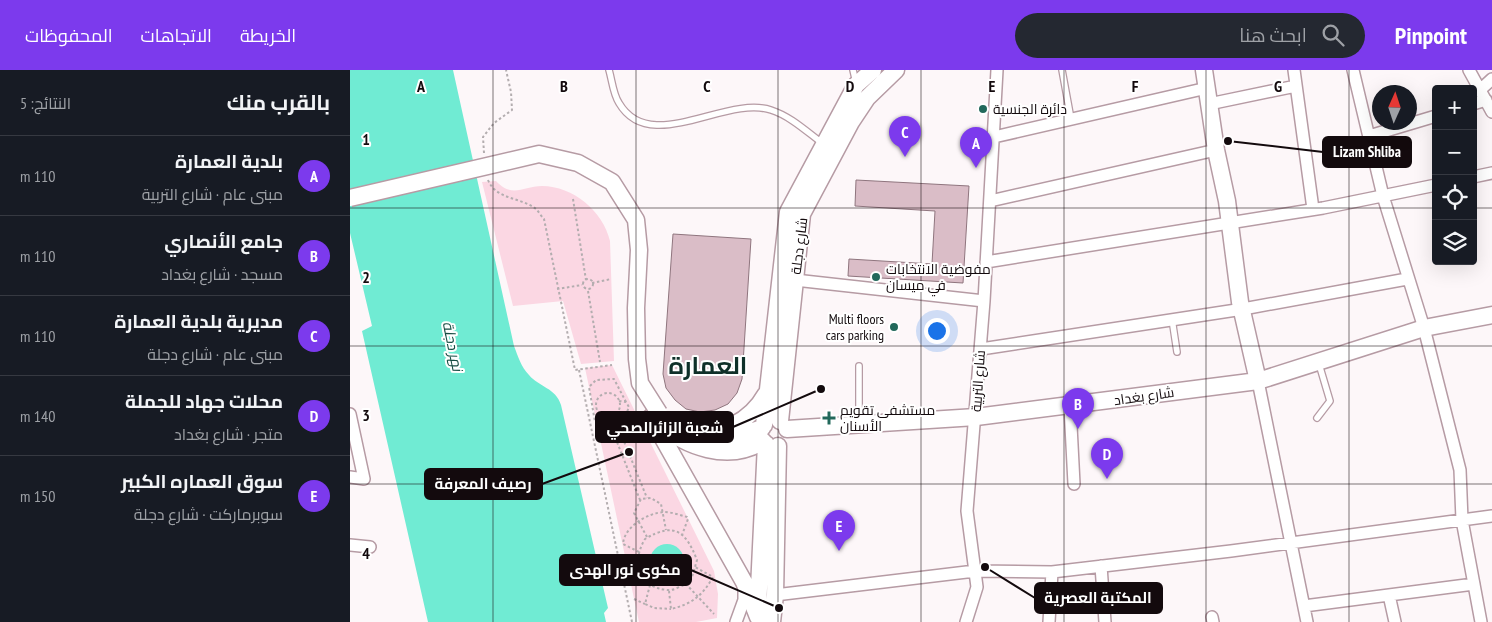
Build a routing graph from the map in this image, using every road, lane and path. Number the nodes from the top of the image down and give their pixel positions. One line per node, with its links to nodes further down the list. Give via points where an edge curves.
1 (506, 70): 25 (path, via 512,110 494,123 483,137)
2 (609, 70): 23 (lane, via 618,103 634,119 647,125 666,126 748,108 769,109 790,119)
3 (873, 70): 11 (main road, شارع دجلة)
4 (896, 70): 41 (main road, شارع دجلة, via 867,98 851,122 802,214)
5 (997, 70): 22 (street, شارع التربية)
6 (1062, 70): 20 (lane)
7 (1204, 70): 15 (main road)
8 (1294, 70): 13 (street)
9 (1353, 70): 21 (street)
10 (1469, 70): 14 (street)
11 (855, 78): 23 (main road, شارع دجلة)
12 (1492, 78): 14 (street)
13 (1296, 86): 15 (street); 35 (street)
14 (1480, 90): 16 (street)
15 (1208, 96): 20 (street); 24 (main road)
16 (1486, 100): 17 (street); 18 (street)
17 (1477, 103)
18 (1492, 112)
19 (1432, 117): 21 (street)
20 (1071, 119): 22 (street)
21 (1369, 136): 30 (street)
22 (994, 137): 33 (street, شارع التربية)
23 (824, 144): 59 (main road, شارع دجلة, via 788,212)
24 (1216, 150): 33 (street); 36 (main road)
25 (485, 158)
26 (1492, 173): 28 (street)
27 (487, 174): 44 (path, via 491,188 536,209 544,219)
28 (1477, 176)
29 (1432, 186): 30 (street)
30 (1383, 196): 35 (street); 39 (street)
31 (350, 198): 68 (main road, bridge, via 539,154 578,163 612,182 636,220 639,250 637,359 640,383)
32 (573, 199): 40 (path)
33 (990, 201): 37 (street, شارع التربية)
34 (350, 203): 68 (main road, via 542,163 560,165 584,174 607,188 626,220 631,239 629,360 632,383)
35 (1312, 210): 36 (street)
36 (1230, 222): 37 (street); 47 (main road)
37 (986, 262): 46 (street, شارع التربية)
38 (612, 279): 42 (path)
39 (1407, 279): 47 (street); 50 (street)
40 (586, 280): 42 (path); 43 (path)
41 (795, 280): 46 (street); 72 (main road, شارع دجلة)
42 (592, 283): 43 (path, via 589,289)
43 (583, 285): 44 (path)
44 (557, 289): 57 (path, via 575,370)
45 (588, 291): 53 (path)
46 (984, 301): 51 (street, شارع التربية)
47 (1242, 309): 49 (street); 58 (main road)
48 (1492, 315): 50 (main road, شارع بغداد)
49 (1172, 319): 51 (street); 52 (lane)
50 (1424, 328): 54 (main road, شارع بغداد); 90 (street, via 1460,470)
51 (981, 349): 69 (street, شارع التربية)
52 (1177, 352)
53 (600, 362)
54 (1319, 362): 58 (main road, شارع بغداد); 70 (lane, via 1330,401)
55 (612, 365): 57 (path)
56 (859, 366): 71 (lane)
57 (578, 369): 119 (path)
58 (1258, 381): 64 (main road, شارع بغداد); 95 (street)
59 (767, 392): 74 (main road, via 757,408 738,424 714,433); 76 (main road, شارع دجلة)
60 (622, 395): 61 (path); 62 (path); 63 (path, via 614,378 600,379 589,387)
61 (618, 400): 62 (path); 65 (path, via 611,394 603,395); 65 (path, via 618,411 610,417 600,414)
62 (626, 402): 73 (path, via 629,407)
63 (592, 404): 65 (path); 66 (path)
64 (1070, 406): 69 (main road, شارع بغداد); 85 (street)
65 (597, 407): 66 (path)
66 (593, 409): 75 (path, via 595,422)
67 (350, 414): 82 (street, via 364,479)
68 (655, 415): 74 (main road); 76 (main road, via 668,432 709,449 740,451); 103 (main road)
69 (976, 417): 71 (main road, شارع بغداد); 101 (street, شارع التربية, via 967,511)
70 (1317, 418)
71 (859, 424): 72 (main road, شارع بغداد)
72 (784, 425): 76 (main road, شارع بغداد, via 771,420); 76 (main road, via 785,441)
73 (621, 434): 77 (path); 78 (path)
74 (690, 435): 76 (main road, via 710,442)
75 (615, 437): 77 (path); 79 (path)
76 (767, 437): 108 (main road, شارع دجلة); 118 (main road, شارع دجلة)
77 (620, 439): 78 (path); 79 (path)
78 (624, 442): 80 (path)
79 (618, 444): 81 (path)
80 (631, 460): 81 (path); 83 (path)
81 (625, 462): 84 (path)
82 (350, 477)
83 (639, 479): 84 (path); 86 (path)
84 (632, 482): 87 (path)
85 (1074, 484)
86 (646, 498): 87 (path); 88 (path, via 661,504)
87 (640, 500): 91 (path, via 634,509)
88 (663, 512): 91 (path); 92 (path); 93 (path, via 687,517)
89 (1492, 516): 90 (street)
90 (1462, 520): 95 (street); 105 (street)
91 (637, 521): 94 (path); 98 (path, via 622,544)
92 (666, 530): 93 (path); 94 (path)
93 (682, 535): 100 (path, via 689,540 697,560)
94 (648, 537): 98 (path)
95 (1291, 542): 99 (street); 113 (street)
96 (350, 545): 97 (street)
97 (370, 547)
98 (638, 552): 106 (path, via 639,572)
99 (1101, 566): 102 (street); 123 (street)
100 (695, 567): 104 (path); 110 (path, via 713,577)
101 (975, 571): 102 (street); 108 (street); 121 (street, شارع التربية, via 977,587)
102 (1052, 572): 122 (street)
103 (744, 582): 118 (main road); 120 (street, via 744,600)
104 (686, 584): 107 (path); 110 (path)
105 (1474, 584): 109 (street); 117 (street)
106 (650, 585): 107 (path); 112 (path)
107 (669, 591): 114 (path)
108 (775, 595): 118 (main road, شارع دجلة)
109 (1389, 595): 113 (street); 125 (street)
110 (699, 597): 114 (path); 115 (path)
111 (634, 599): 112 (path)
112 (645, 604): 114 (path, via 662,610)
113 (1304, 606): 124 (street)
114 (671, 609)
115 (714, 614)
116 (1492, 615): 117 (street)
117 (1481, 618)
118 (762, 620)
119 (632, 622)
120 (736, 622)
121 (966, 622)
122 (1049, 622)
123 (1105, 622)
124 (1307, 622)
125 (1395, 622)

